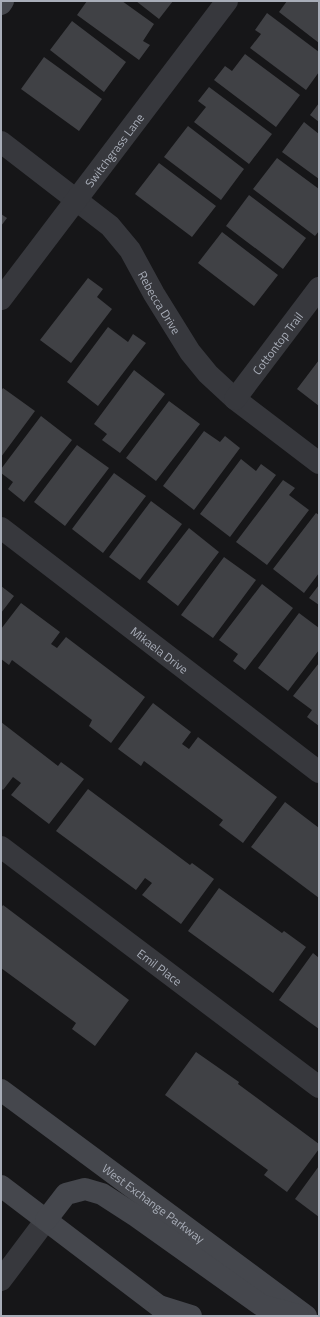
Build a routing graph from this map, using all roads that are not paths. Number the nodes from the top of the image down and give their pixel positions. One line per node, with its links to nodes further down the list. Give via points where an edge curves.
1 (3, 1): 3 (main road)
2 (227, 1): 5 (street, Switchgrass Lane)
3 (1, 4)
4 (1, 142): 5 (street, Rebecca Drive)
5 (76, 199): 7 (street, Switchgrass Lane); 8 (street, Rebecca Drive, via 110,226 130,250 190,352 208,374)
6 (319, 288): 8 (street, Cottontop Trail)
7 (1, 299)
8 (235, 399): 9 (street, Rebecca Drive)
9 (319, 463)
10 (1, 528): 11 (street, Mikaela Drive)
11 (319, 772)
12 (1, 847): 13 (street, Emil Place)
13 (319, 1088)
14 (1, 1090): 21 (main road, West Exchange Parkway)
15 (1, 1186): 16 (main road)
16 (46, 1220): 17 (street); 18 (main road); 20 (main road, via 66,1194 85,1189 102,1194 261,1305)
17 (1, 1280)
18 (165, 1311): 19 (main road)
19 (191, 1316)
20 (301, 1316)
21 (306, 1316)

